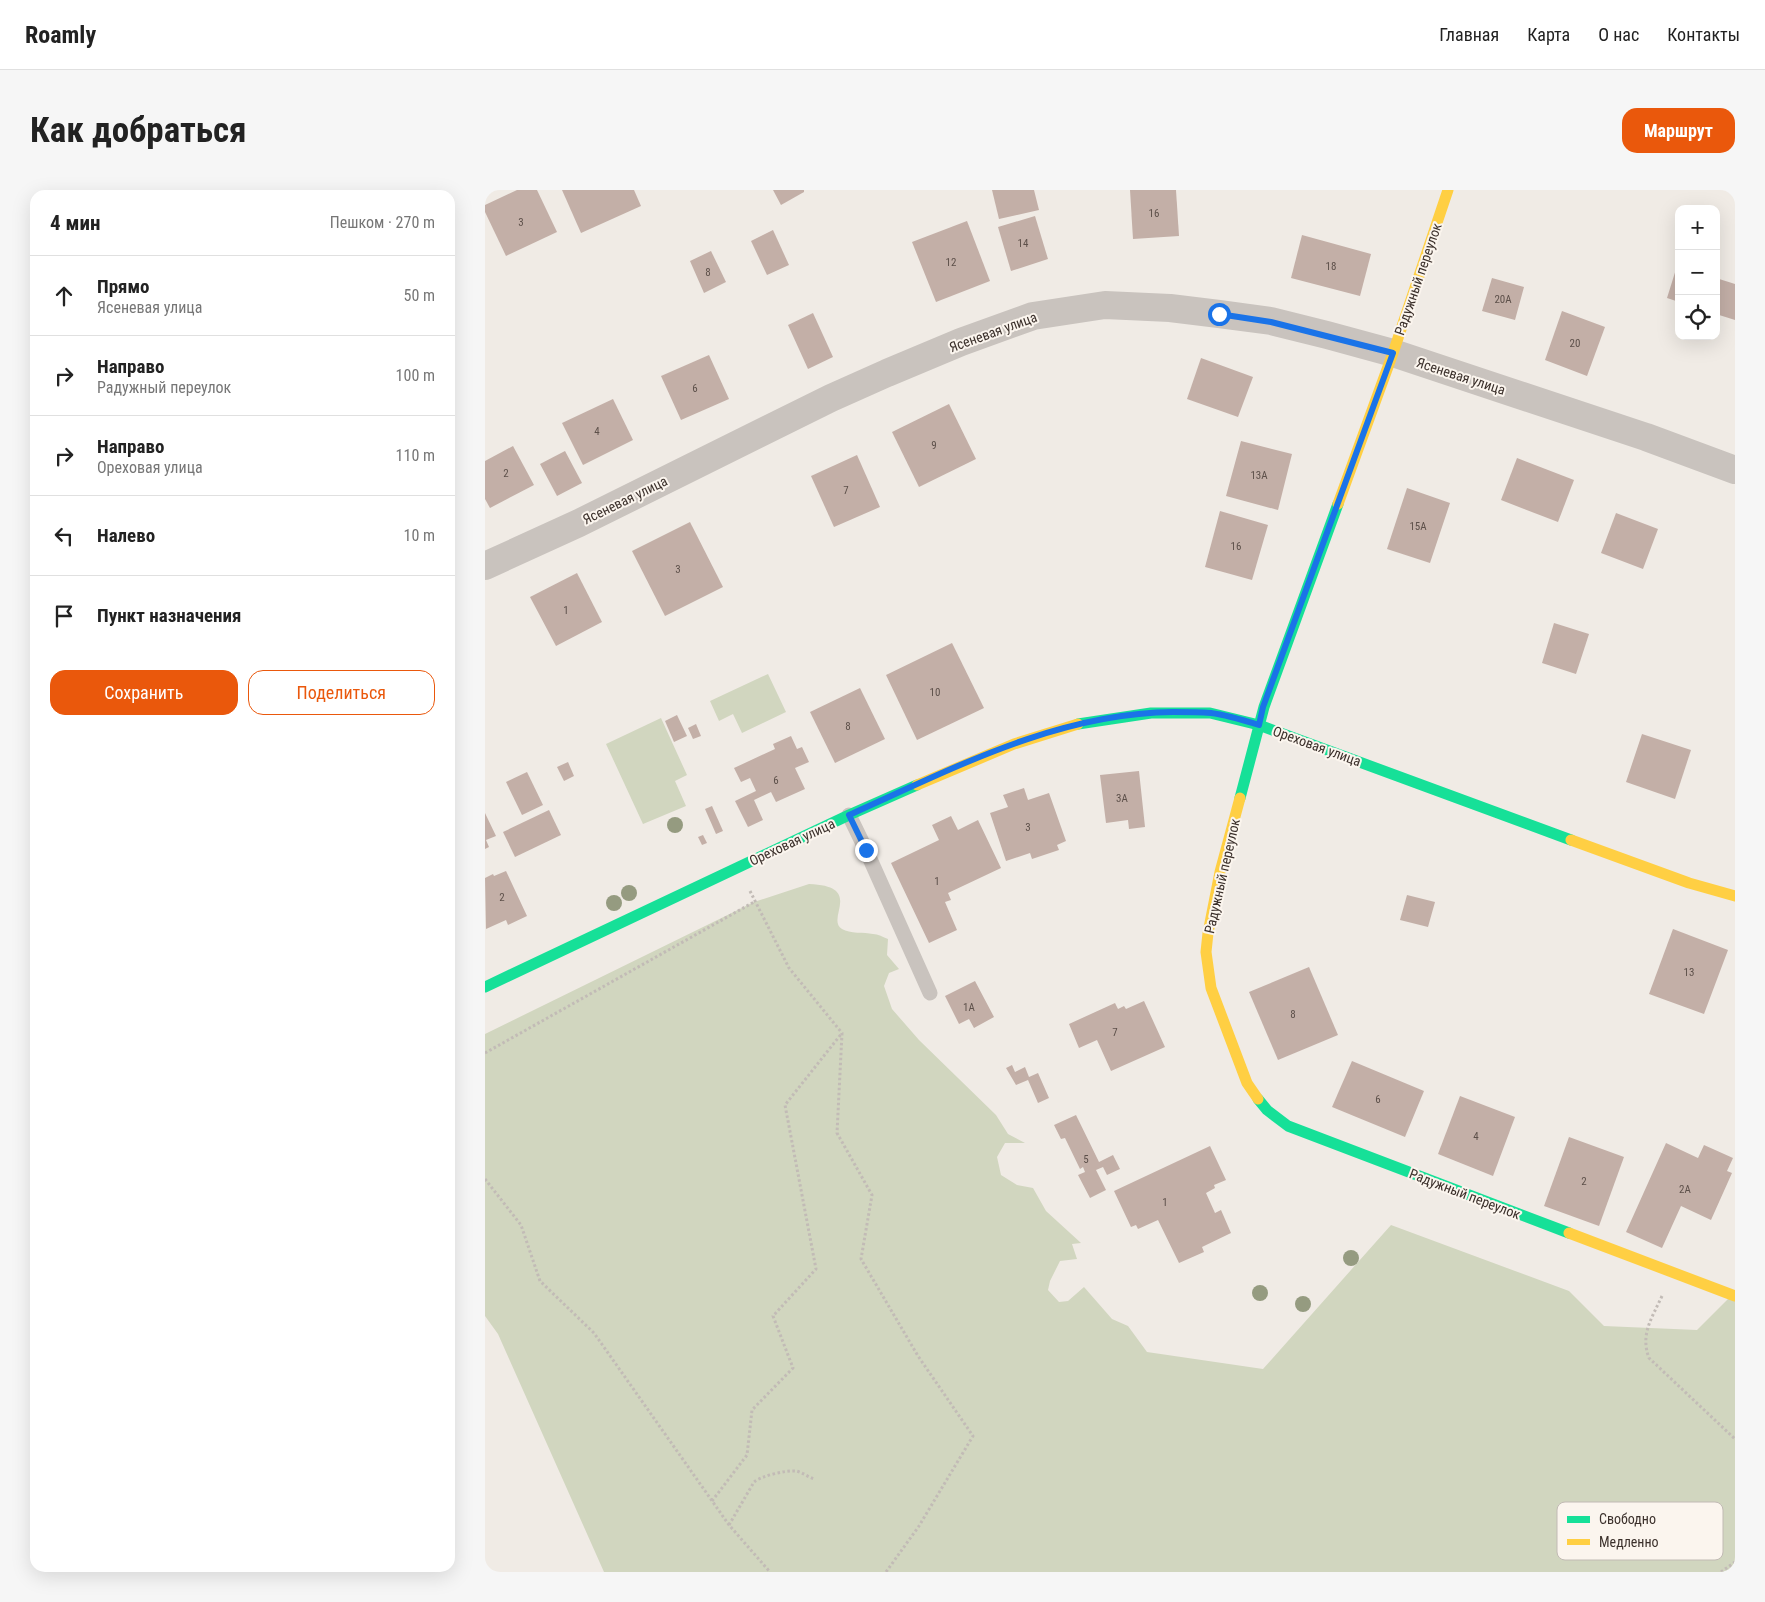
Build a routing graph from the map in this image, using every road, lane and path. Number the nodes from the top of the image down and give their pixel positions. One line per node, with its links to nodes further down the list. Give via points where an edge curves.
1 (1448, 190): 2 (street, Радужный переулок)
2 (1393, 353): 3 (street, Ясеневая улица); 4 (street, Ясеневая улица, via 1271,322 1170,308 1105,305 1033,316 961,342 831,398); 5 (street, Радужный переулок)
3 (1735, 470)
4 (485, 566)
5 (1259, 725): 6 (street, Ореховая улица, via 1210,713 1178,712 1151,712 1078,724 989,753); 8 (street, Ореховая улица, via 1689,883); 15 (street, Радужный переулок, via 1212,909 1206,952 1216,1003 1255,1096 1278,1120 1303,1133)
6 (849, 815): 10 (street, Ореховая улица); 11 (lane)
7 (747, 886): 9 (path)
8 (1735, 896)
9 (754, 902): 12 (path, via 789,968); 13 (path)
10 (485, 987)
11 (930, 993)
12 (842, 1033): 19 (path, via 785,1105 816,1269 773,1316 793,1368 753,1410 747,1455); 23 (path, via 837,1133 872,1195 861,1259 918,1356 973,1436 919,1526)
13 (485, 1053)
14 (485, 1179): 19 (path, via 521,1225 540,1281 594,1333)
15 (1672, 1272): 16 (street, Радужный переулок); 17 (path, via 1645,1336 1647,1353)
16 (1735, 1296)
17 (1735, 1439)
18 (814, 1479): 20 (path, via 797,1471 758,1478)
19 (712, 1502): 20 (path)
20 (729, 1525): 22 (path)
21 (1735, 1562): 24 (path)
22 (770, 1572)
23 (886, 1572)
24 (1721, 1572)

